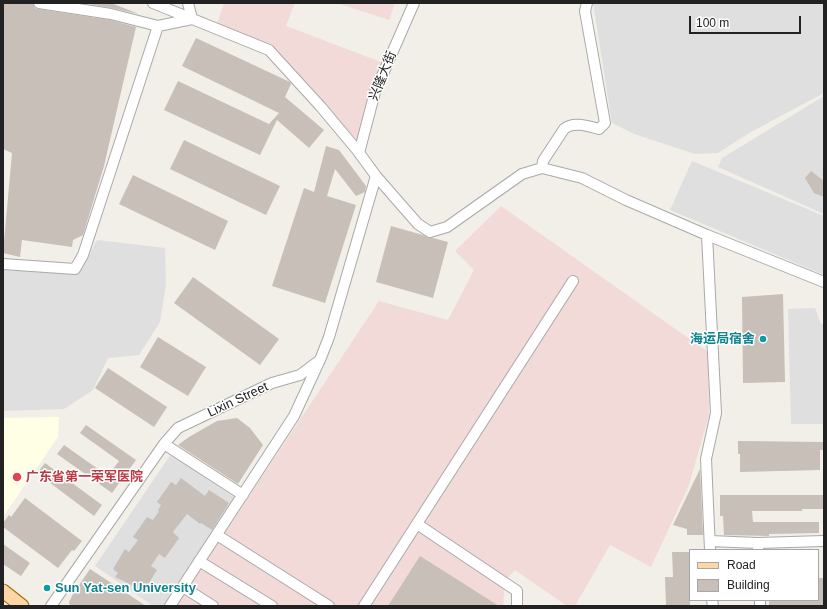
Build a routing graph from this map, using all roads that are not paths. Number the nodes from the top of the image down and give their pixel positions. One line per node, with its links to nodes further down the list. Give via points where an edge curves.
1 (39, 3): 7 (street, via 111,14)
2 (153, 3): 6 (street)
3 (188, 3): 6 (street)
4 (414, 3): 8 (street, 兴隆大街, via 375,92)
5 (587, 3): 9 (street, via 585,11 605,123 599,128 568,125 543,162)
6 (192, 19): 7 (street); 8 (street, via 269,50)
7 (158, 26): 12 (street, via 85,248 74,269)
8 (359, 152): 10 (street)
9 (542, 168): 10 (street, via 522,174 447,227 430,232 418,224); 11 (street, via 582,178)
10 (376, 176): 15 (street)
11 (707, 235): 14 (street); 21 (street, via 716,413 706,459)
12 (3, 264)
13 (573, 280): 18 (street)
14 (824, 282)
15 (320, 360): 16 (street, Lixin Street, via 300,375 272,383 178,428); 17 (street, via 294,416)
16 (164, 444): 17 (street); 27 (street, Lixin Street)
17 (243, 495): 19 (street)
18 (417, 524): 32 (street); 33 (street, via 517,591)
19 (217, 534): 23 (street); 31 (street)
20 (824, 541): 22 (street)
21 (710, 545): 22 (street)
22 (758, 546)
23 (199, 561): 24 (street); 30 (street)
24 (182, 587): 28 (street); 29 (street)
25 (3, 591): 26 (main road)
26 (22, 606)
27 (51, 606)
28 (170, 606)
29 (213, 606)
30 (272, 606)
31 (329, 606)
32 (364, 606)
33 (517, 606)

